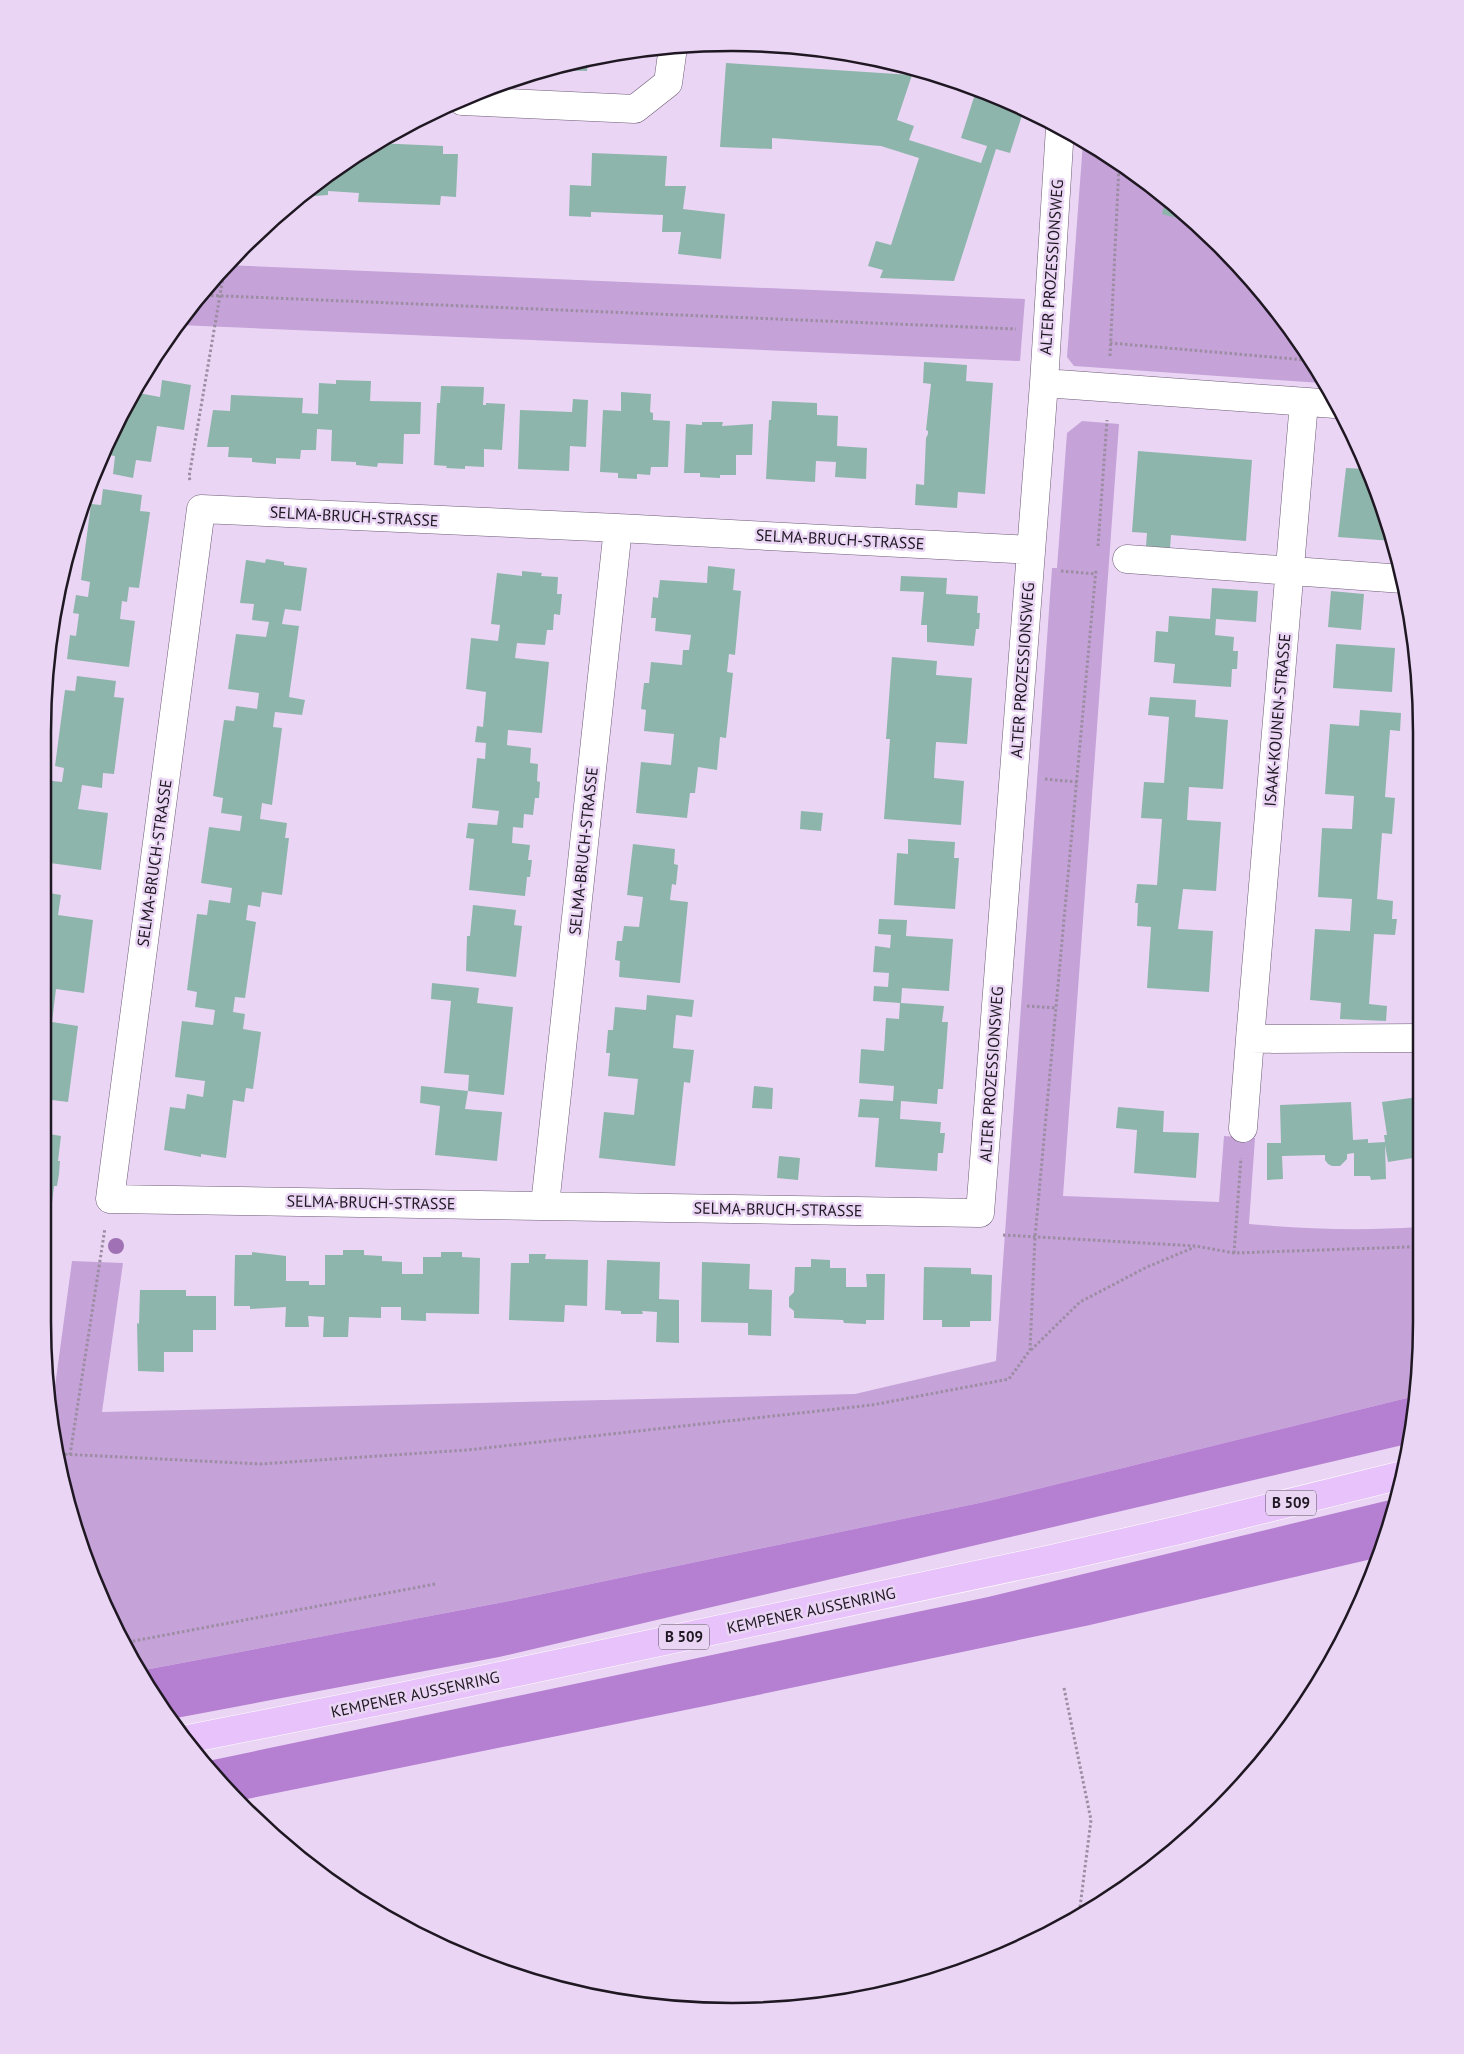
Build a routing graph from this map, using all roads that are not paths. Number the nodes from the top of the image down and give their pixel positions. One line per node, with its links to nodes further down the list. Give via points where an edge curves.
1 (672, 54): 2 (street, via 668,83 635,109)
2 (475, 102)
3 (1060, 135): 4 (street, ALTER PROZESSIONSWEG)
4 (1044, 384): 5 (street); 8 (street, ALTER PROZESSIONSWEG)
5 (1304, 402): 6 (street); 10 (street, ISAAK-KOUNEN-STRASSE)
6 (1328, 404)
7 (618, 528): 8 (street, SELMA-BRUCH-STRASSE); 15 (street, SELMA-BRUCH-STRASSE); 15 (street, SELMA-BRUCH-STRASSE, via 201,509 110,1199)
8 (1031, 550): 16 (street, ALTER PROZESSIONSWEG)
9 (1127, 559): 10 (street)
10 (1290, 570): 11 (street); 13 (street, ISAAK-KOUNEN-STRASSE)
11 (1395, 578)
12 (1413, 1038): 13 (street)
13 (1250, 1039): 14 (street, ISAAK-KOUNEN-STRASSE)
14 (1243, 1128)
15 (545, 1205): 16 (street, SELMA-BRUCH-STRASSE)
16 (980, 1213)
17 (1395, 1477): 18 (main road, KEMPENER AUSSENRING / B 509, via 1046,1560)
18 (194, 1738)

